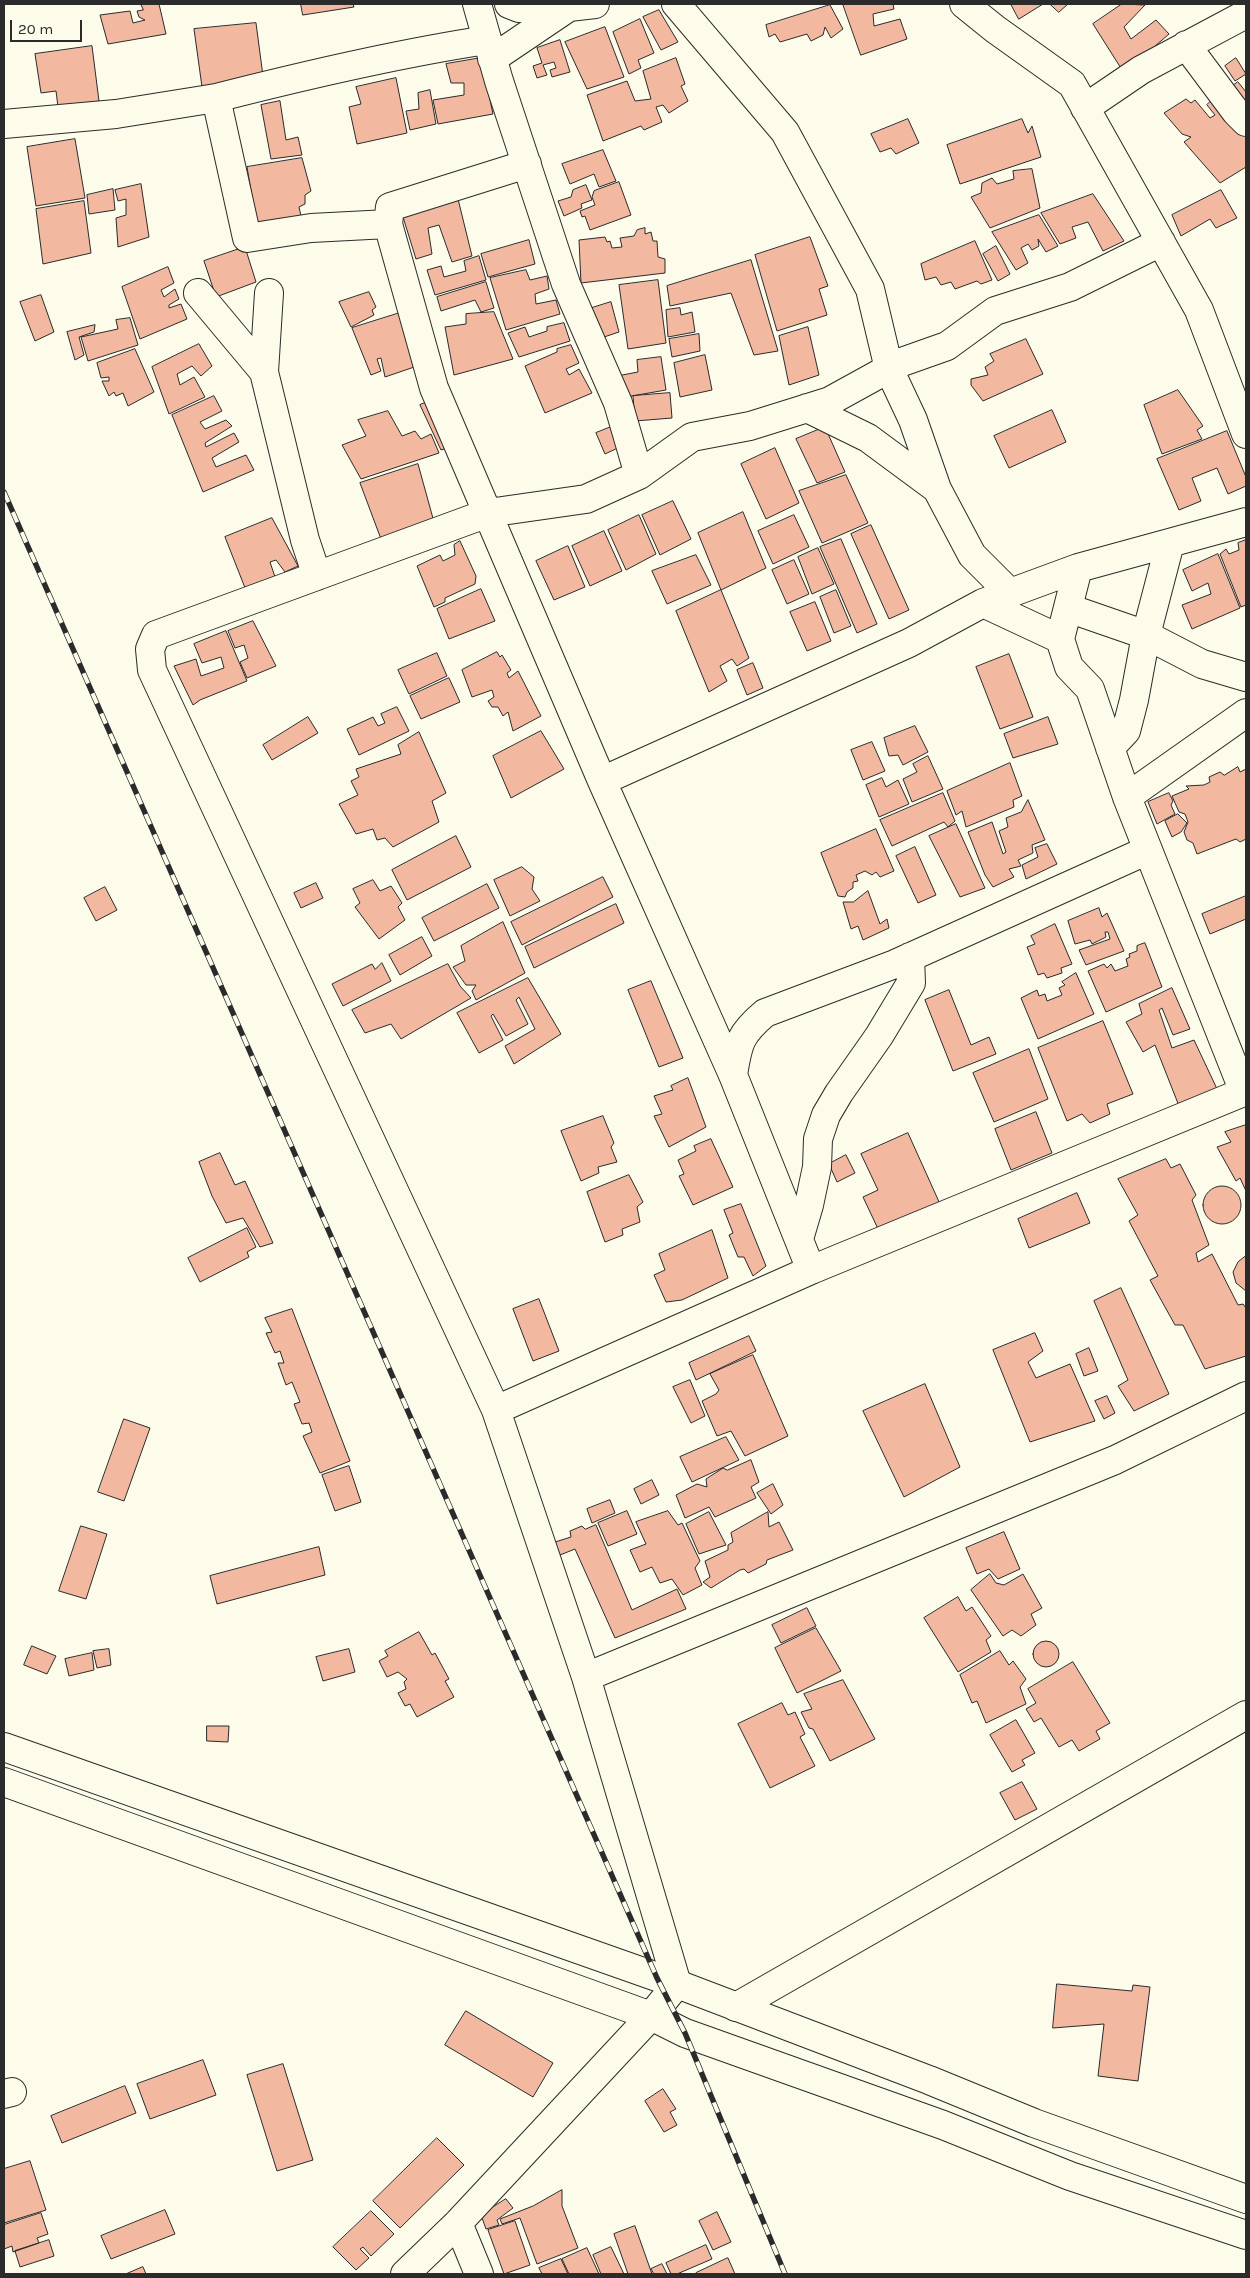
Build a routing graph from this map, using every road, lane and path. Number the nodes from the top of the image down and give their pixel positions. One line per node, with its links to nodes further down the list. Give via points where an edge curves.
1 (477, 4): 8 (main road)
2 (509, 4): 5 (main road, via 519,8)
3 (676, 4): 18 (main road, via 784,132 870,290)
4 (964, 4): 10 (main road, via 1072,84)
5 (580, 5): 8 (main road)
6 (1246, 14): 7 (main road)
7 (1186, 45): 10 (main road); 11 (main road)
8 (490, 49): 9 (main road, via 420,50); 13 (main road)
9 (216, 98): 12 (main road, via 116,114); 14 (main road, via 247,238 311,228)
10 (1085, 108): 15 (main road)
11 (1246, 122)
12 (4, 124)
13 (527, 164): 14 (main road, via 390,207); 23 (main road, via 566,284 618,403)
14 (388, 224): 25 (main road, via 434,388)
15 (1161, 242): 18 (main road, via 1070,287 995,311 947,346); 20 (main road)
16 (198, 293): 19 (main road)
17 (270, 293): 19 (main road)
18 (889, 369): 21 (main road, via 830,401); 24 (main road, via 913,420)
19 (264, 372): 29 (main road, via 305,540)
20 (1239, 386): 22 (main road)
21 (808, 408): 23 (main road, via 750,426 692,437); 24 (main road, via 868,438)
22 (1246, 434)
23 (639, 475): 25 (main road, via 586,499)
24 (937, 489): 30 (main road, via 972,555)
25 (488, 513): 29 (main road); 38 (main road)
26 (1246, 522): 27 (main road)
27 (1170, 543): 28 (main road); 33 (main road)
28 (1078, 568): 30 (main road); 32 (main road)
29 (317, 576): 47 (main road, via 156,635 150,649 152,670)
30 (1010, 593): 31 (main road)
31 (983, 603): 34 (main road); 38 (main road, via 909,643)
32 (1068, 608): 33 (main road); 34 (main road)
33 (1146, 636): 35 (main road, via 1202,664); 37 (main road, via 1126,731)
34 (1060, 640): 37 (main road, via 1069,667 1090,689)
35 (1246, 677)
36 (1246, 713): 39 (main road)
37 (1110, 748): 39 (main road)
38 (602, 781): 42 (main road)
39 (1127, 797): 40 (main road)
40 (1148, 850): 41 (main road); 43 (main road)
41 (919, 963): 42 (main road, via 765,1013 749,1026 737,1046); 44 (main road, via 911,984 826,1115 818,1139 809,1205)
42 (733, 1075): 44 (main road)
43 (1245, 1092): 45 (main road)
44 (799, 1239): 45 (main road)
45 (811, 1270): 47 (main road)
46 (1246, 1396): 48 (main road, via 1115,1460)
47 (496, 1410): 48 (main road)
48 (586, 1677): 52 (main road)
49 (1246, 1715): 53 (main road)
50 (4, 1747): 52 (main road)
51 (4, 1782): 54 (main road)
52 (677, 1984): 53 (main road); 54 (main road)
53 (736, 2007): 55 (main road, via 929,2080 1034,2124)
54 (651, 2016): 56 (main road); 57 (main road, via 684,2033 943,2125 1070,2176)
55 (1246, 2199)
56 (458, 2223): 58 (main road); 59 (main road)
57 (1246, 2235)
58 (405, 2274)
59 (479, 2274)

